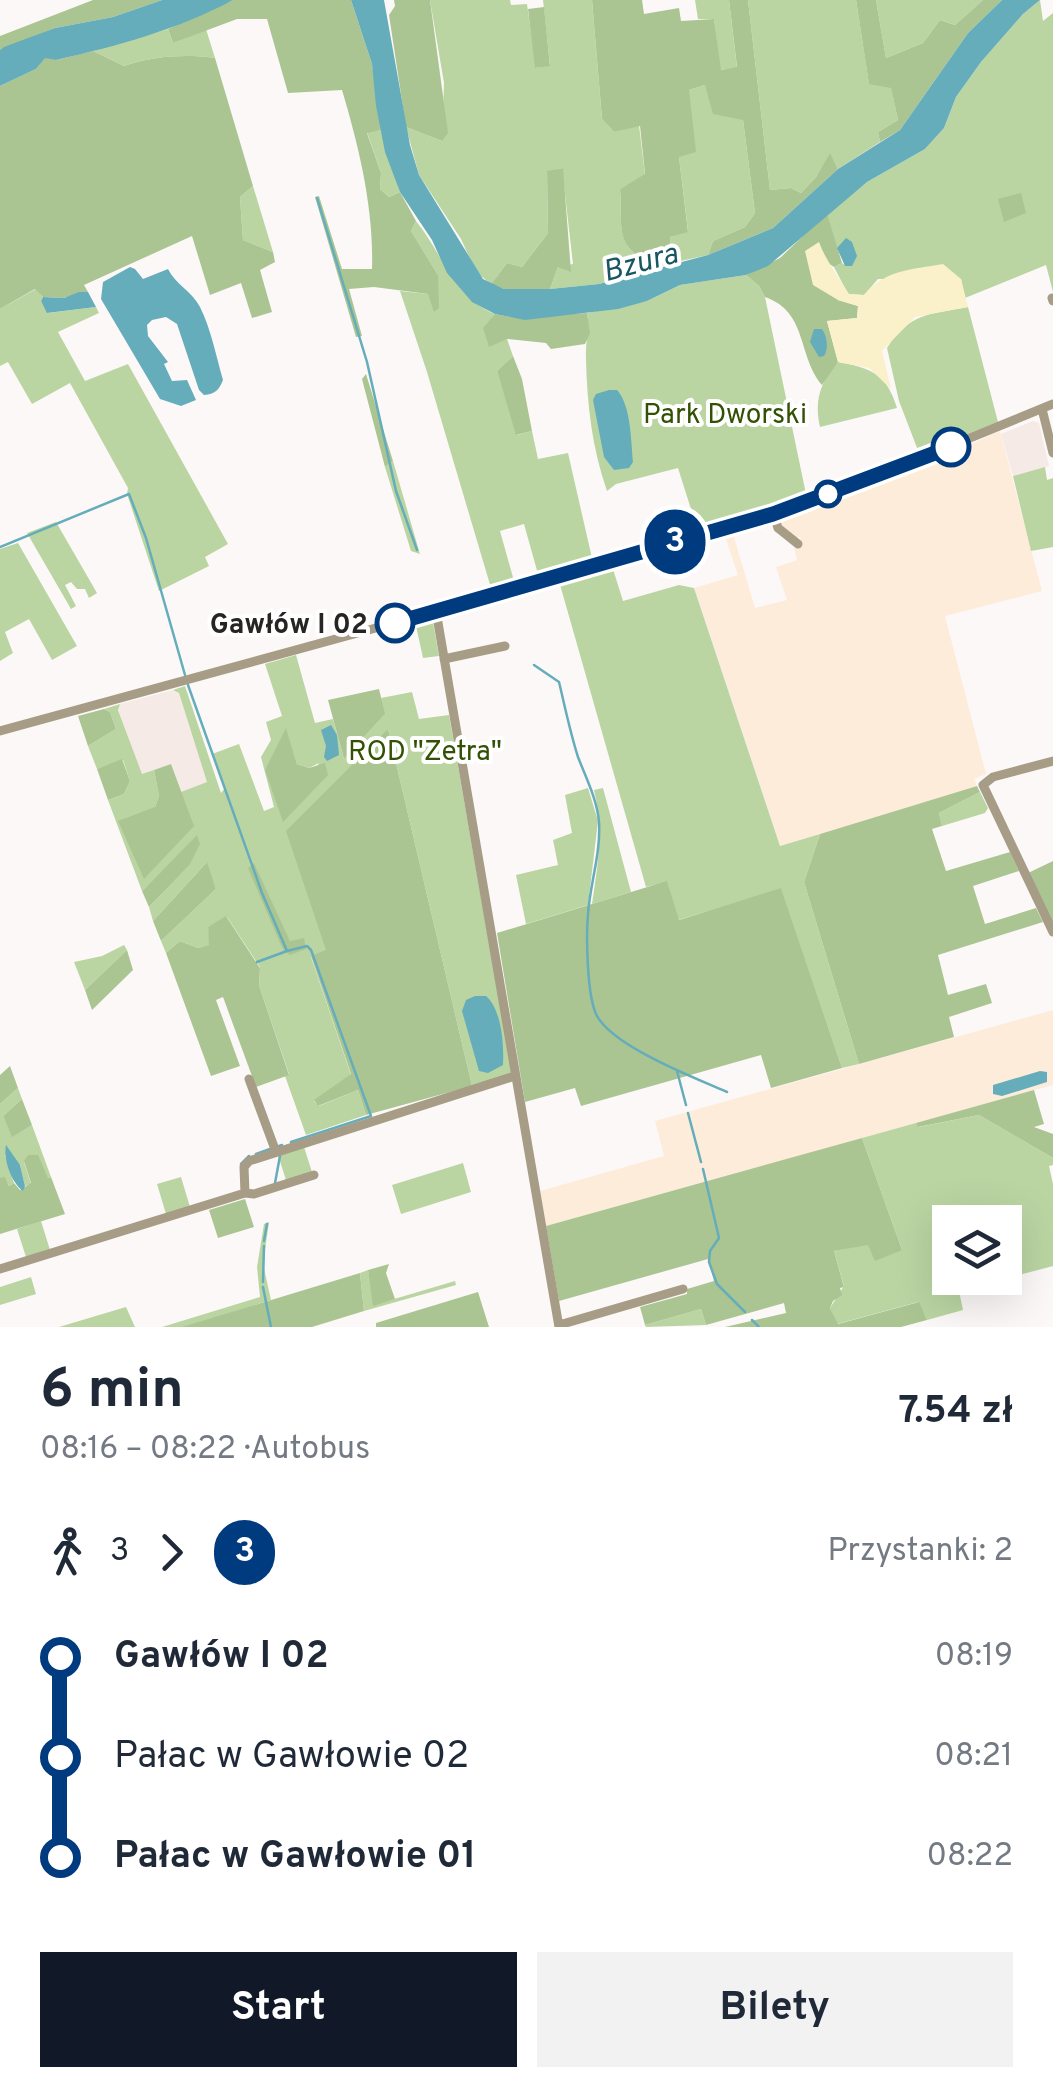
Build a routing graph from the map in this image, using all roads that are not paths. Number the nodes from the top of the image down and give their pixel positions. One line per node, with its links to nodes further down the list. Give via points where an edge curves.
1 (1053, 404): 2 (street)
2 (1042, 409): 3 (street); 4 (street)
3 (1053, 453)
4 (773, 514): 5 (street, via 778,528); 6 (street)
5 (798, 544)
6 (436, 611): 8 (street); 9 (street)
7 (506, 646): 8 (street)
8 (444, 659): 12 (street)
9 (0, 731)
10 (1053, 761): 11 (street, via 993,777 983,786)
11 (1053, 932)
12 (515, 1076): 14 (street); 19 (street)
13 (249, 1079): 14 (street)
14 (276, 1152): 16 (street, via 246,1164)
15 (314, 1174): 16 (street)
16 (245, 1193): 17 (street)
17 (0, 1269)
18 (682, 1289): 19 (street)
19 (559, 1326)

